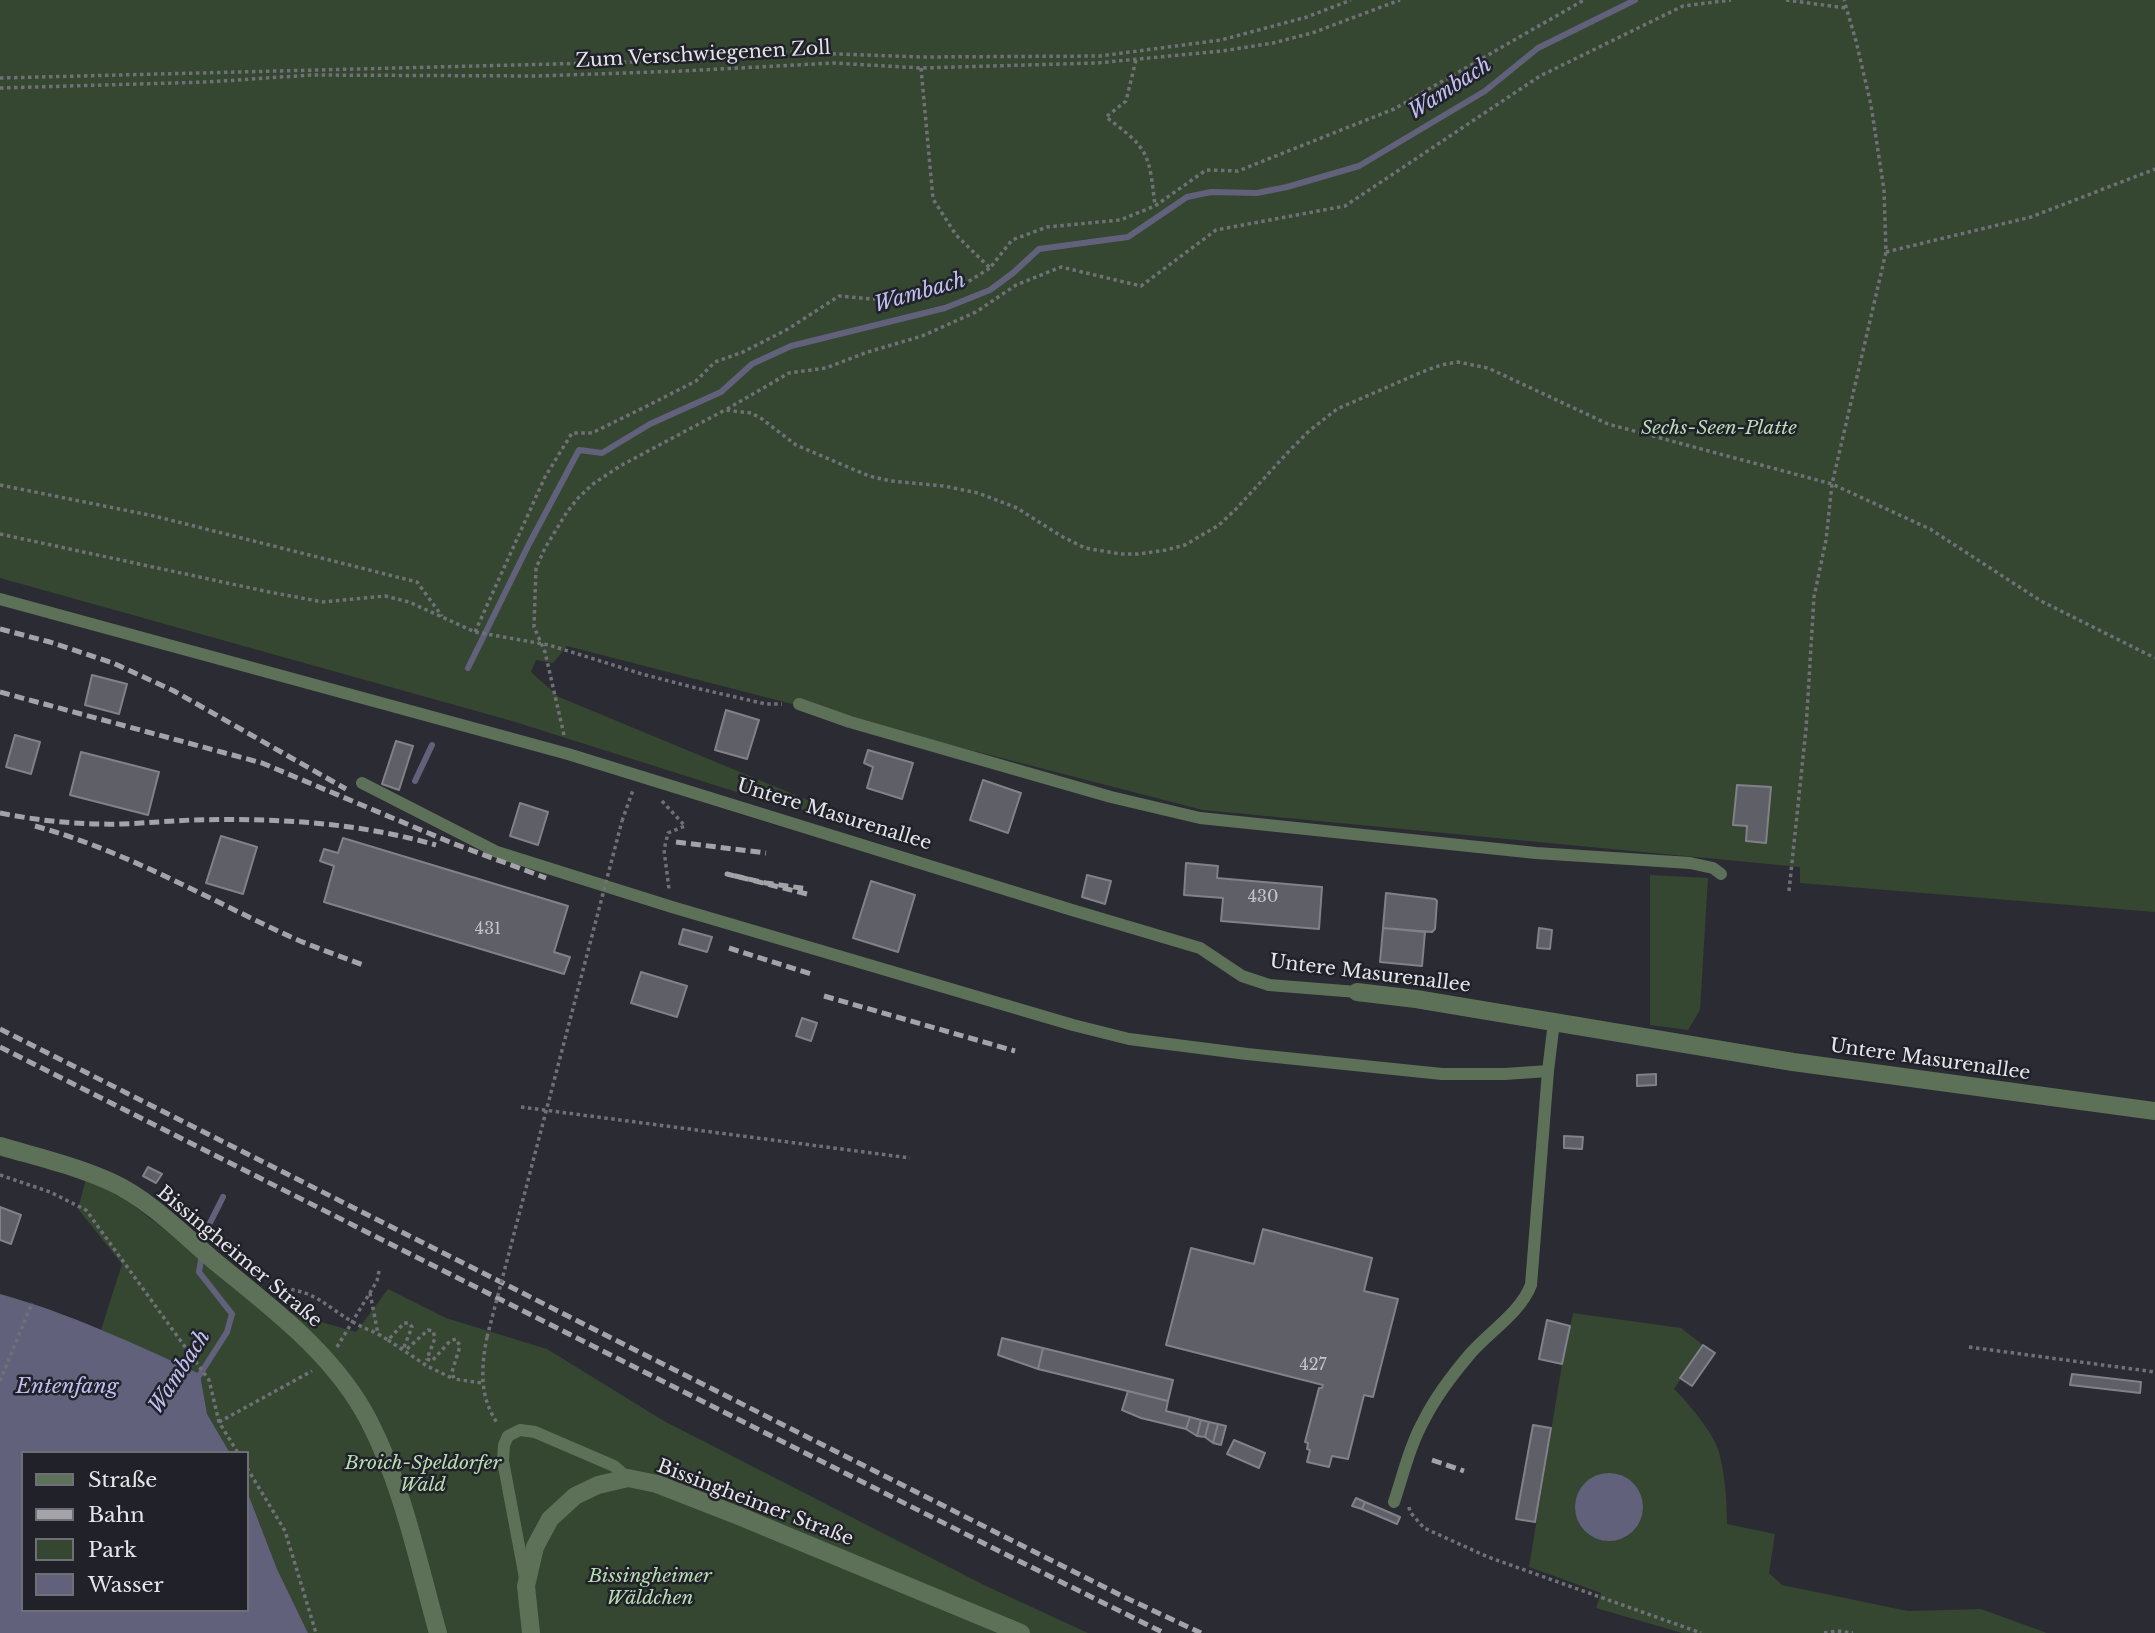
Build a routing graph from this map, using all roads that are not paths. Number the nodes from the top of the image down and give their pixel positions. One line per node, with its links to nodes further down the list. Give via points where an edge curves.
1 (0, 599): 5 (lane, Untere Masurenallee, via 568,754 1200,948 1241,976 1269,985)
2 (799, 704): 4 (lane, via 1111,797 1200,818 1536,853 1690,863)
3 (362, 783): 7 (lane, via 497,852 1129,1039 1442,1074)
4 (1721, 874)
5 (1357, 992): 6 (street, Untere Masurenallee)
6 (1554, 1022): 7 (lane); 8 (street, Untere Masurenallee, via 1793,1062)
7 (1548, 1071): 11 (lane, via 1531,1285 1524,1299 1471,1353 1434,1401)
8 (2155, 1111)
9 (0, 1146): 13 (street, Bissingheimer Straße, via 113,1182 265,1300 328,1362 353,1394 385,1454)
10 (628, 1478): 12 (street, Bissingheimer Straße, via 575,1496 550,1519 535,1547); 12 (lane, via 614,1466 535,1432 520,1430 509,1436 503,1461); 15 (street, Bissingheimer Straße, via 657,1484 739,1516)
11 (1394, 1502)
12 (526, 1586): 14 (street, Bissingheimer Straße)
13 (438, 1633)
14 (531, 1633)
15 (1021, 1633)

